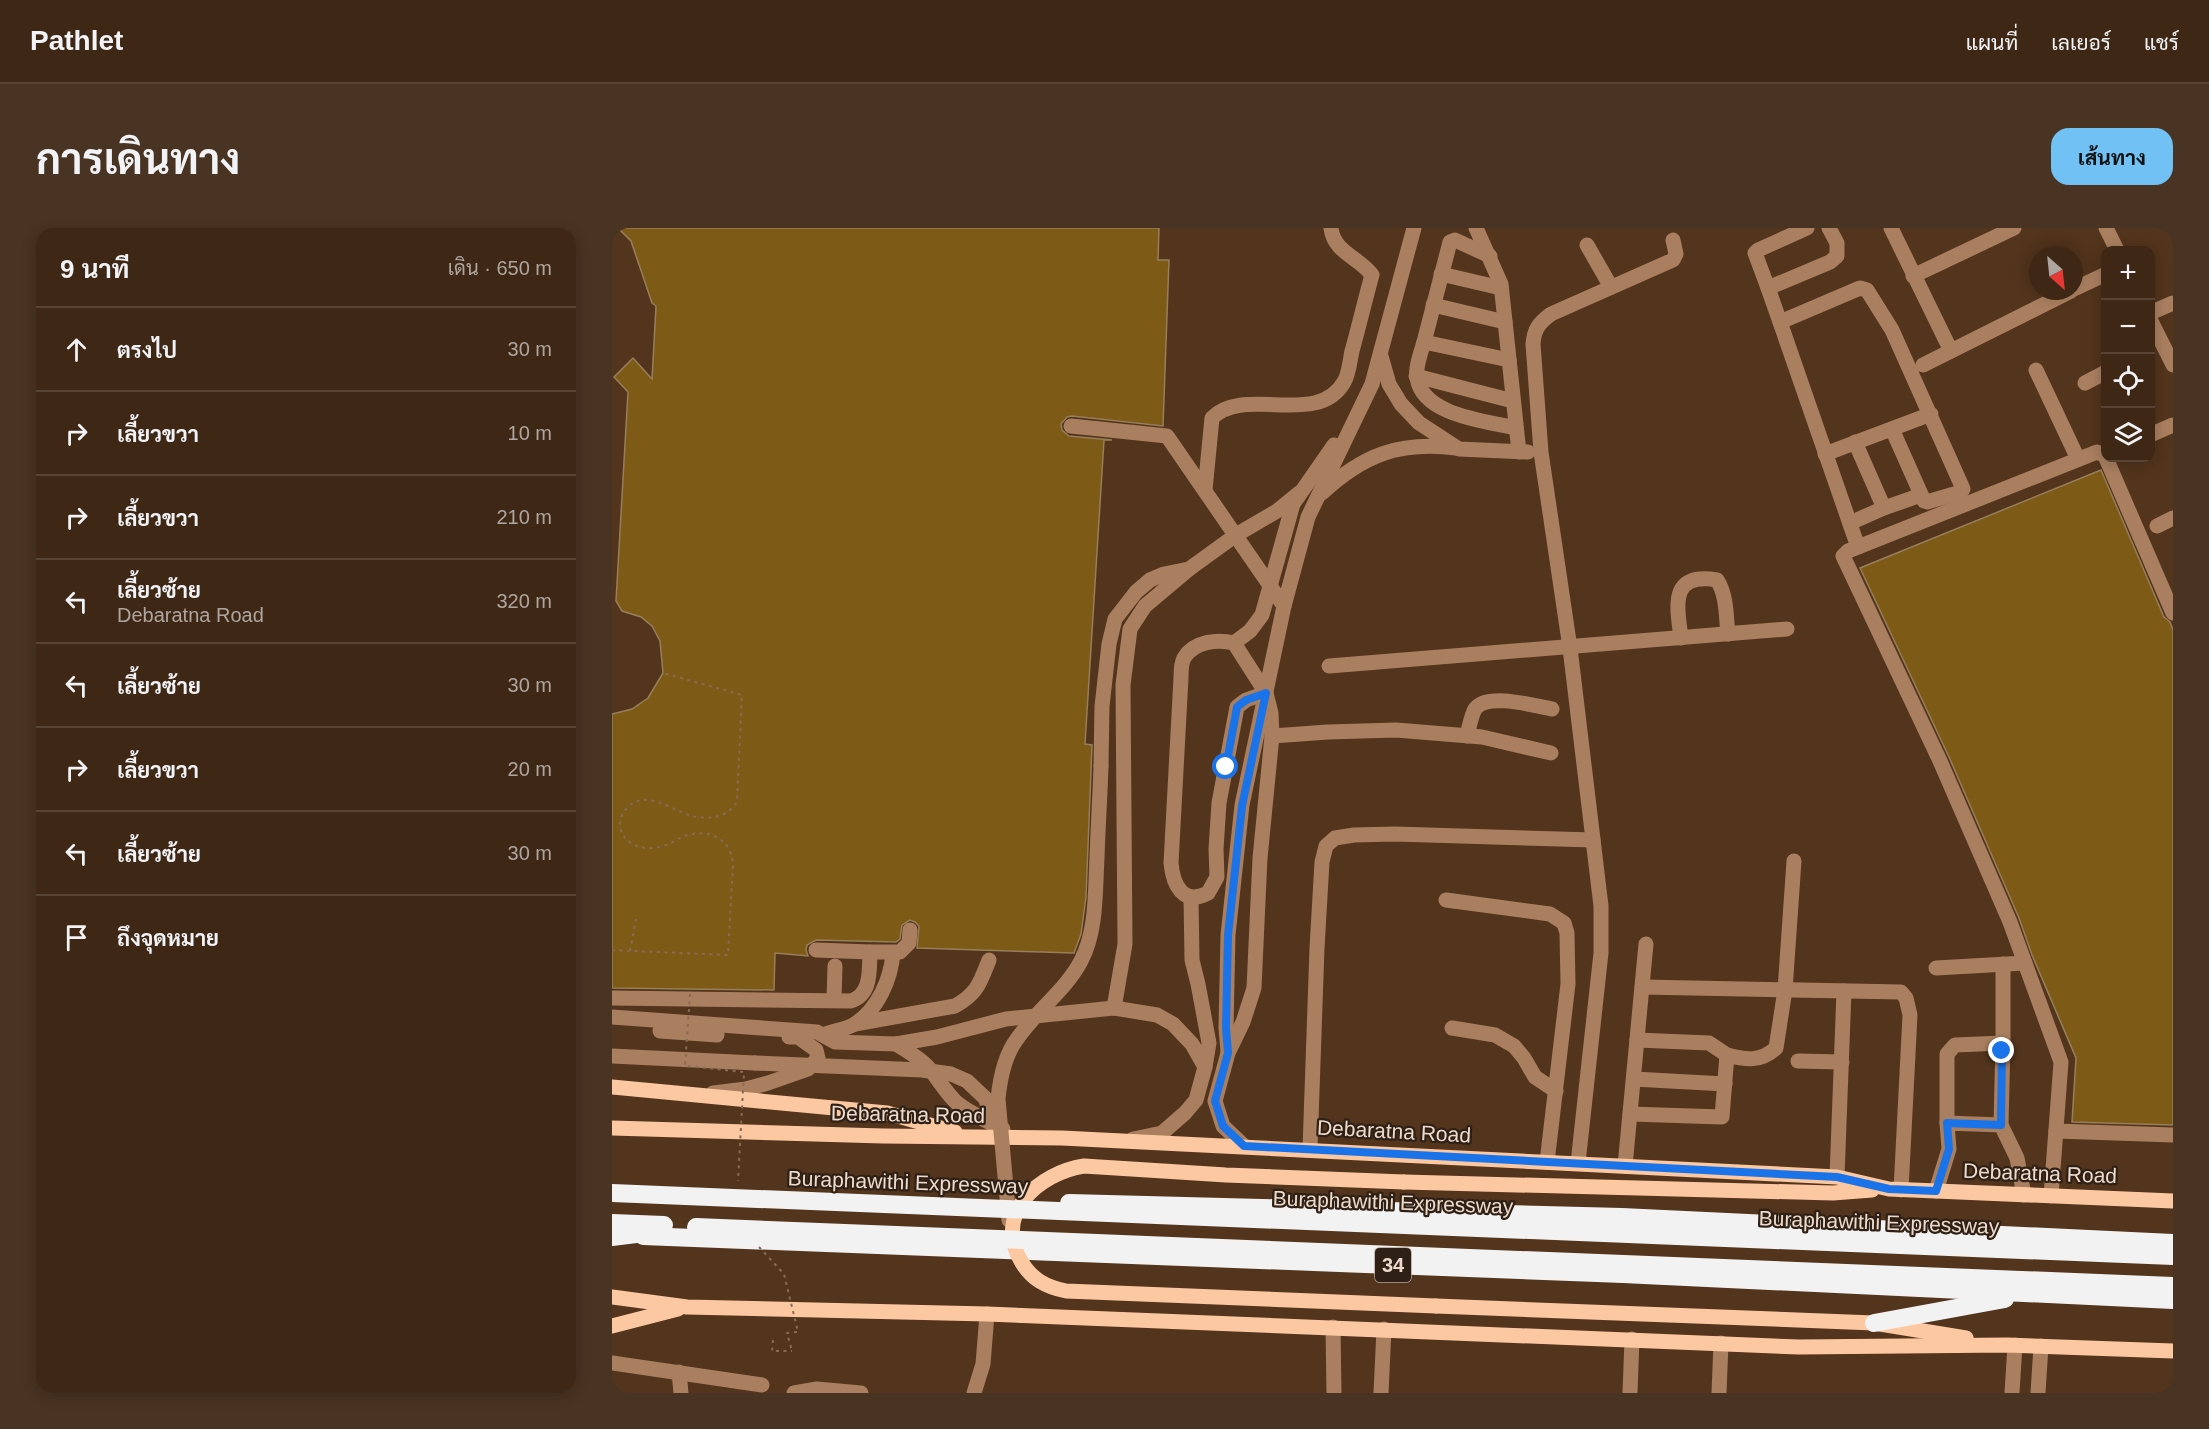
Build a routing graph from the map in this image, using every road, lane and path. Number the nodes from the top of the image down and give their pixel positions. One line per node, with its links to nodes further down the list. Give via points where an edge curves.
1 (1331, 228): 53 (street, via 1341,250 1364,264 1372,275 1344,381 1325,400 1310,404 1248,405 1219,411 1212,418)
2 (1414, 228): 29 (street)
3 (1476, 228): 12 (street)
4 (1807, 228): 19 (street, via 1755,253)
5 (1829, 228): 19 (street, via 1837,243 1837,256)
6 (1891, 228): 14 (street)
7 (2014, 228): 14 (street)
8 (2106, 228): 11 (street)
9 (1673, 240): 17 (street, via 1673,260)
10 (1587, 245): 17 (street)
11 (2115, 246)
12 (1490, 256): 13 (street, via 1455,240 1450,242); 18 (street)
13 (1441, 274): 18 (street); 22 (street)
14 (1913, 276): 28 (street)
15 (2101, 276): 16 (street)
16 (2083, 285)
17 (1611, 287): 48 (street, via 1551,314 1534,332)
18 (1501, 288): 24 (street)
19 (1768, 288): 25 (street)
20 (2052, 300): 28 (street)
21 (2173, 303): 23 (street)
22 (1433, 305): 24 (street); 26 (street)
23 (2155, 311)
24 (1505, 322): 30 (street)
25 (1780, 322): 39 (street, via 1865,288 1892,330); 49 (street)
26 (1424, 342): 30 (street); 35 (street)
27 (2156, 346): 32 (street)
28 (1951, 351): 31 (street)
29 (1380, 353): 38 (street); 46 (street, via 1389,384 1401,404 1419,423)
30 (1509, 360): 37 (street)
31 (1923, 365)
32 (2173, 365)
33 (2036, 370): 51 (street)
34 (2101, 375): 36 (street)
35 (1416, 376): 37 (street); 42 (street, via 1437,407)
36 (2085, 383)
37 (1513, 401): 42 (street)
38 (1360, 409): 54 (street); 56 (street)
39 (1931, 414): 43 (street); 55 (street, via 1962,491 1927,502)
40 (2173, 425): 44 (street)
41 (1071, 426): 53 (street, via 1167,436)
42 (1516, 428): 47 (street)
43 (1892, 429): 45 (street); 55 (street)
44 (2155, 433)
45 (1855, 442): 49 (street); 57 (street)
46 (1459, 449): 47 (street); 56 (street, via 1414,447 1384,452 1340,476)
47 (1519, 452): 48 (street)
48 (1541, 452): 71 (street)
49 (1825, 454): 59 (street)
50 (2101, 454): 51 (street)
51 (2078, 459): 62 (street)
52 (2108, 462): 66 (street)
53 (1205, 489): 61 (street)
54 (1299, 493): 61 (street); 64 (street, via 1288,515)
55 (1921, 495): 57 (street)
56 (1315, 500): 65 (street)
57 (1884, 508): 59 (street)
58 (2173, 518): 60 (street)
59 (1850, 523): 62 (street)
60 (2157, 525)
61 (1236, 535): 63 (street); 64 (street)
62 (1858, 547): 92 (street, via 1843,556 1940,761)
63 (1189, 568): 102 (street, via 1145,606 1130,629 1123,685 1125,944); 131 (street, bridge, via 1150,580 1115,619 1102,706 1095,908 1090,938 1081,962 1016,1040 1005,1061 998,1099)
64 (1271, 586): 65 (street); 70 (street, via 1262,615)
65 (1284, 606): 74 (street)
66 (2173, 613)
67 (1787, 629): 68 (street)
68 (1728, 634): 69 (street); 69 (street, via 1720,585 1710,579 1690,582 1680,591 1677,606)
69 (1681, 638): 71 (street)
70 (1234, 643): 74 (street); 81 (street, via 1204,643 1183,659 1171,863 1176,885)
71 (1570, 648): 72 (street); 79 (street)
72 (1329, 666)
73 (663, 673): 88 (path, via 742,695 737,801 729,812 711,817 692,816 666,804 644,800 624,811 621,830 630,843 646,849 694,834 711,834 724,841 734,865 728,955)
74 (1266, 693): 76 (street); 81 (street, via 1237,707 1219,803 1217,878 1208,893); 111 (street, via 1242,806 1228,935)
75 (1552, 709): 77 (street, via 1509,700 1482,704 1475,709)
76 (1272, 736): 77 (street, via 1396,730); 111 (street, via 1260,858 1254,988)
77 (1467, 736): 78 (street)
78 (1551, 753)
79 (1593, 840): 133 (street, via 1395,834 1335,838 1326,846 1317,948); 135 (street, via 1601,906 1601,953)
80 (1794, 861): 97 (street)
81 (1191, 897): 116 (street, via 1192,960 1209,1043)
82 (1446, 900): 120 (street, via 1550,914 1564,923 1568,984)
83 (636, 919): 88 (path)
84 (910, 930): 90 (street, via 909,943)
85 (1646, 944): 96 (street)
86 (612, 950): 88 (path)
87 (816, 950): 89 (street)
88 (630, 951)
89 (870, 952): 90 (street); 101 (street, via 865,992 851,1001)
90 (893, 953): 104 (street, via 892,971 885,987 874,1006)
91 (989, 960): 104 (street, via 976,991 955,1006)
92 (2025, 963): 93 (street); 126 (street, via 2061,1062)
93 (2003, 964): 95 (street); 109 (street)
94 (835, 966): 101 (street)
95 (1936, 968)
96 (1642, 987): 97 (street); 108 (street)
97 (1785, 990): 98 (street); 112 (street, via 1776,1048 1760,1059)
98 (1844, 991): 115 (street); 140 (street, via 1901,992 1906,998 1910,1015)
99 (690, 994): 139 (path, bridge, via 685,1066 744,1072)
100 (612, 998): 101 (street)
101 (834, 1000)
102 (1114, 1008): 110 (street, via 1006,1019); 116 (street, via 1157,1015 1173,1024 1192,1044)
103 (612, 1017): 107 (street)
104 (855, 1024): 107 (street)
105 (612, 1027): 121 (street, via 798,1037 816,1050 818,1058 808,1069 746,1089)
106 (1452, 1028): 120 (street, via 1495,1035 1514,1046 1534,1077)
107 (823, 1035): 110 (street, via 835,1042)
108 (1637, 1040): 112 (street, via 1709,1043); 117 (street)
109 (2003, 1043): 123 (street, via 1955,1045 1947,1054); 124 (street)
110 (896, 1044): 128 (street, via 922,1062 958,1103)
111 (1228, 1053): 132 (street, via 1215,1101 1223,1126)
112 (1727, 1055): 118 (street)
113 (612, 1056): 131 (street, bridge, via 951,1074 967,1081 985,1098)
114 (1798, 1061): 115 (street)
115 (1842, 1062): 137 (street)
116 (1205, 1067): 130 (street, via 1196,1100 1162,1133)
117 (1634, 1078): 118 (street); 122 (street)
118 (1725, 1083): 122 (street, via 1722,1117)
119 (612, 1087): 121 (main road)
120 (1556, 1091): 134 (street)
121 (697, 1094): 129 (main road, via 887,1113)
122 (1630, 1114): 136 (street)
123 (1947, 1123): 124 (street); 141 (street, via 1949,1149)
124 (2001, 1125): 143 (street, via 2018,1158)
125 (612, 1128): 129 (main road, Debaratna Road)
126 (2056, 1131): 127 (street); 145 (street)
127 (2173, 1135)
128 (1020, 1137): 129 (main road, Debaratna Road); 130 (main road, Debaratna Road)
129 (975, 1138)
130 (1118, 1142): 132 (main road, Debaratna Road)
131 (1001, 1145): 149 (street, bridge)
132 (1244, 1146): 133 (main road, Debaratna Road)
133 (1310, 1149): 134 (main road, Debaratna Road)
134 (1547, 1162): 135 (main road, Debaratna Road)
135 (1578, 1163): 136 (main road, Debaratna Road)
136 (1625, 1166): 137 (main road, Debaratna Road)
137 (1837, 1177): 140 (main road, Debaratna Road)
138 (612, 1184): 144 (highway, bridge); 152 (highway, via 1189,1207 1622,1217)
139 (738, 1187)
140 (1895, 1189): 141 (main road, Debaratna Road); 149 (main road, bridge, via 1833,1193 1404,1182 1084,1166 1069,1168 1033,1189)
141 (1936, 1191): 143 (main road, Debaratna Road)
142 (612, 1193): 144 (highway, Buraphawithi Expressway, bridge)
143 (2024, 1195): 145 (main road, Debaratna Road)
144 (695, 1196): 153 (highway, Buraphawithi Expressway, bridge)
145 (2051, 1196): 146 (main road, Debaratna Road)
146 (2173, 1201)
147 (612, 1223): 148 (highway)
148 (696, 1227): 150 (highway, bridge); 154 (highway, bridge)
149 (1010, 1229): 162 (main road, bridge, via 1018,1256 1031,1275 1052,1288 1066,1291)
150 (612, 1236): 155 (highway, 34, via 1635,1274)
151 (752, 1239): 167 (path, bridge, via 784,1274 798,1332 787,1334 792,1351 772,1350)
152 (2173, 1243)
153 (2173, 1256)
154 (2173, 1286)
155 (2036, 1294): 157 (highway, 34); 162 (highway)
156 (612, 1297): 158 (main road)
157 (2173, 1300)
158 (650, 1302): 159 (main road); 160 (main road)
159 (687, 1307): 161 (main road); 163 (main road)
160 (612, 1308)
161 (987, 1314): 164 (main road); 178 (street, via 983,1364)
162 (1874, 1323): 169 (main road)
163 (612, 1326)
164 (1333, 1327): 165 (main road); 179 (street)
165 (1384, 1329): 166 (main road); 180 (street)
166 (1632, 1339): 168 (main road); 181 (street)
167 (773, 1340)
168 (1721, 1343): 169 (main road, via 1799,1347); 182 (street)
169 (2011, 1345): 170 (main road); 183 (street)
170 (2041, 1346): 171 (main road); 184 (street)
171 (2173, 1351)
172 (612, 1363): 173 (street)
173 (678, 1372): 174 (street); 175 (street)
174 (762, 1385)
175 (681, 1393)
176 (794, 1393): 177 (street, via 817,1389)
177 (861, 1393)
178 (974, 1393)
179 (1334, 1393)
180 (1381, 1393)
181 (1630, 1393)
182 (1719, 1393)
183 (2012, 1393)
184 (2038, 1393)

